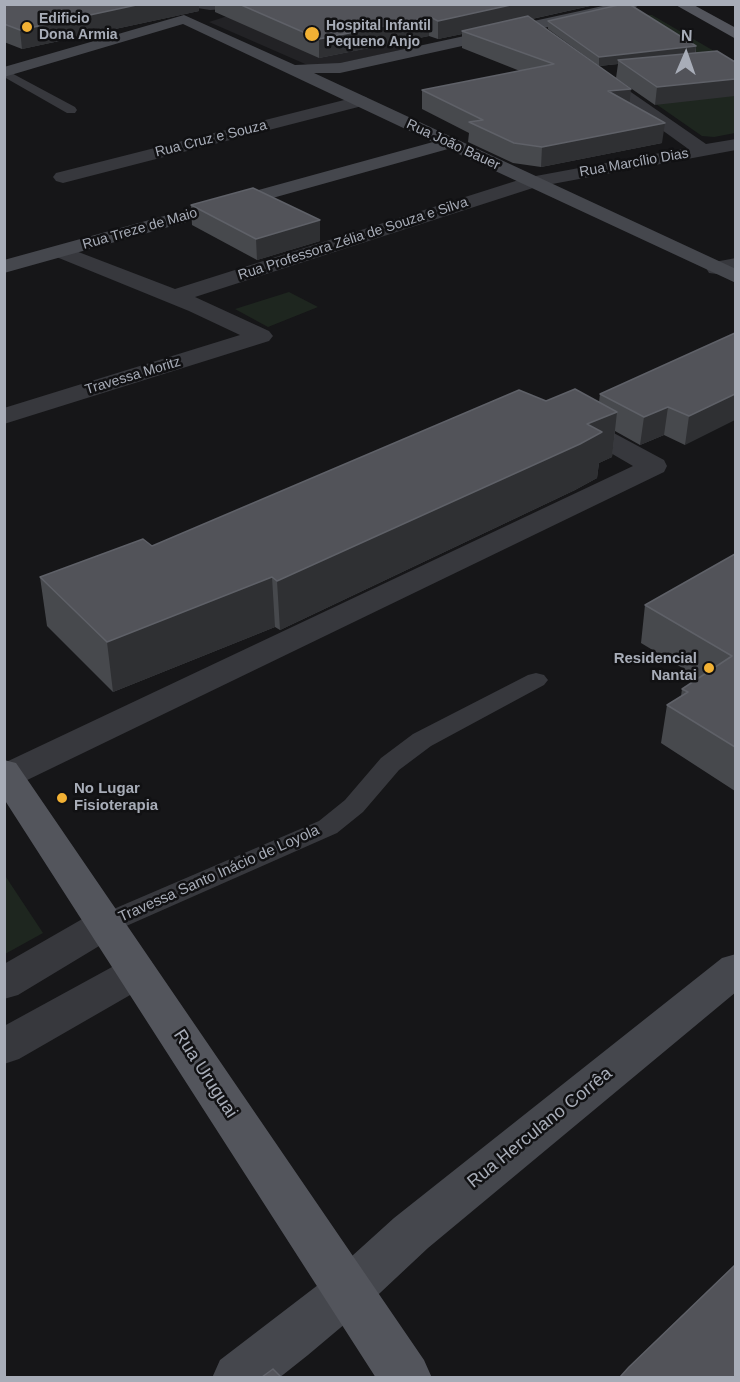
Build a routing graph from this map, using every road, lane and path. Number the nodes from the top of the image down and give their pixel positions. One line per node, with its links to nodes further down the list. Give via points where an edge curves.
1 (196, 4): 2 (street)
2 (239, 4)
3 (634, 4): 6 (street)
4 (681, 4): 7 (main road)
5 (186, 12): 10 (street, Rua João Bauer); 13 (street)
6 (531, 27): 8 (street); 11 (street)
7 (735, 35)
8 (549, 40)
9 (576, 60): 14 (street)
10 (292, 68): 11 (street); 15 (street, Rua João Bauer)
11 (340, 68): 15 (street)
12 (617, 70): 14 (street)
13 (4, 72): 17 (lane)
14 (593, 73): 20 (street)
15 (319, 81): 16 (street, Rua João Bauer)
16 (360, 101): 18 (street, Rua João Bauer); 21 (street, Rua Cruz e Souza)
17 (71, 110)
18 (450, 143): 22 (street, Rua João Bauer); 23 (street, Rua Treze de Maio)
19 (735, 144): 20 (street, Rua Marcílio Dias)
20 (702, 150): 22 (street, Rua Marcílio Dias)
21 (63, 177)
22 (532, 182): 25 (street, Rua João Bauer); 26 (street, Rua Professora Zélia de Souza e Silva)
23 (61, 252): 24 (street, Rua Treze de Maio); 26 (street)
24 (4, 267)
25 (729, 270)
26 (173, 297): 28 (street, Travessa Moritz, via 261,336)
27 (552, 410): 30 (street, via 654,466)
28 (4, 416)
29 (536, 680): 31 (lane, Travessa Santo Inácio de Loyola, via 422,740 390,764 354,806 328,827)
30 (6, 773): 31 (main road, Rua Uruguai)
31 (105, 924): 33 (main road, Rua Uruguai); 34 (street)
32 (735, 969): 36 (street, Rua Herculano Corrêa, via 411,1233)
33 (137, 972): 35 (street); 36 (main road, Rua Uruguai)
34 (4, 984)
35 (4, 1047)
36 (348, 1291): 37 (street, Rua Herculano Corrêa); 38 (main road, Rua Uruguai)
37 (238, 1377)
38 (406, 1377)

